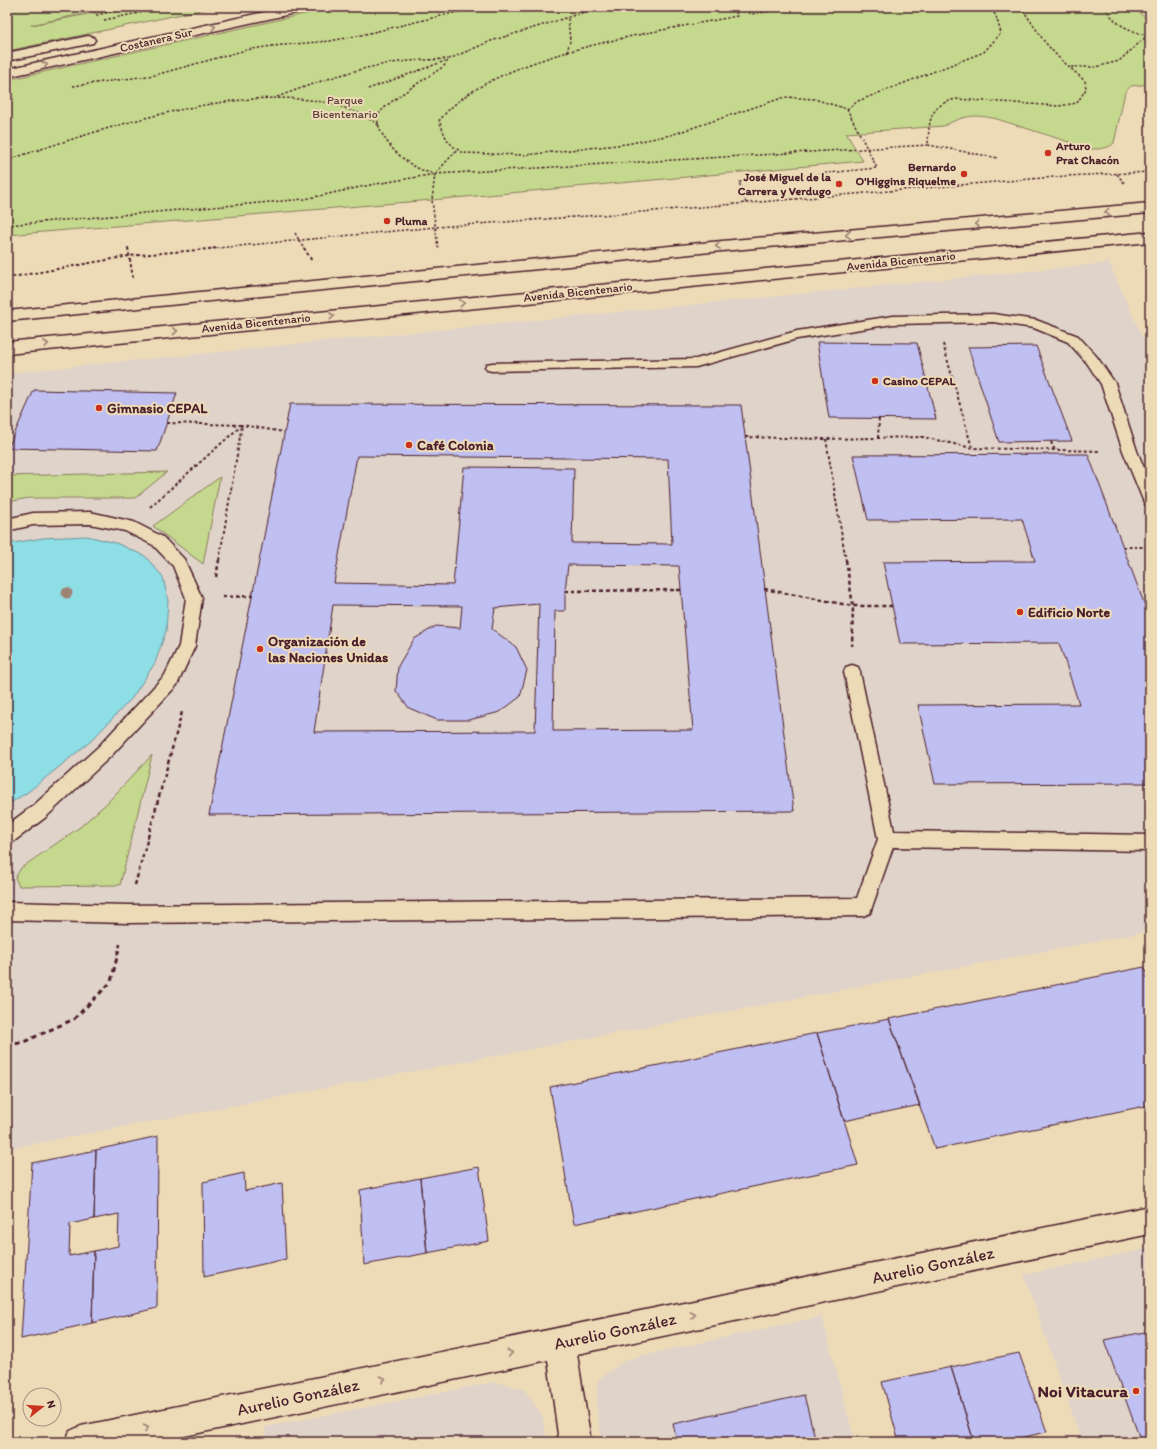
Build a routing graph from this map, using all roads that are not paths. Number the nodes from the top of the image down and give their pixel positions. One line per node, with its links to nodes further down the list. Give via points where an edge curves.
1 (304, 7): 4 (main road, Costanera Sur, one-way to 1)
2 (101, 37): 3 (main road, Costanera Sur)
3 (7, 57)
4 (7, 73)
5 (1148, 211): 7 (main road, one-way to 7, via 711,247)
6 (1150, 238): 8 (main road, Avenida Bicentenario, one-way to 6)
7 (7, 316)
8 (7, 348)
9 (492, 367): 10 (lane, via 696,363 797,335 893,320 993,318 1036,324 1073,339 1108,383 1130,451)
10 (1150, 500)
11 (7, 525): 13 (lane, via 33,519 90,518 129,526 158,541 179,564 194,598 187,646 172,680 105,751 40,811)
12 (852, 672): 14 (lane)
13 (7, 836)
14 (887, 839): 15 (lane); 16 (lane, via 863,907 127,914)
15 (1150, 843)
16 (7, 911)
17 (1150, 1220): 18 (main road, Aurelio González, one-way to 17)
18 (560, 1342): 19 (main road, Aurelio González, one-way to 18); 20 (main road)
19 (81, 1442)
20 (575, 1442)

